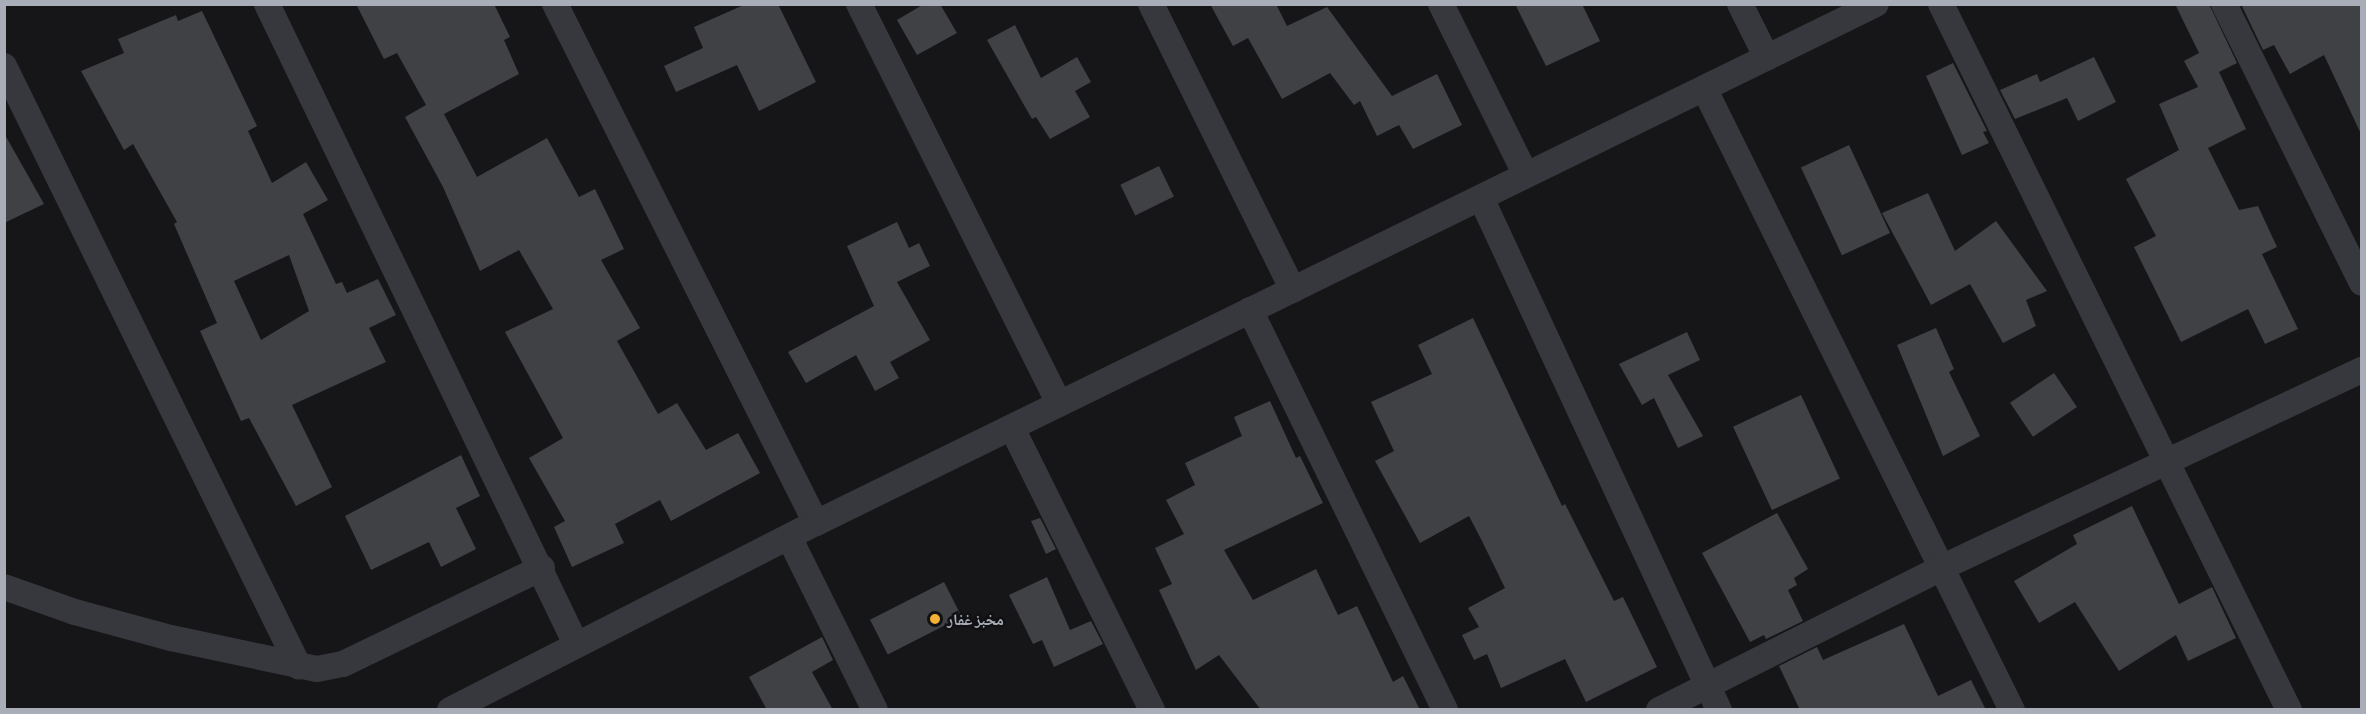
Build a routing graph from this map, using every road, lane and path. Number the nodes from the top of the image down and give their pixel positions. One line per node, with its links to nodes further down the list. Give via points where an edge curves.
1 (267, 4): 25 (street)
2 (555, 4): 22 (street)
3 (859, 4): 19 (street)
4 (1151, 4): 16 (street)
5 (1441, 4): 13 (street)
6 (1740, 4): 10 (street)
7 (1876, 4): 10 (street)
8 (1941, 4): 21 (street)
9 (2224, 4): 15 (street)
10 (1767, 58): 12 (street)
11 (4, 66): 28 (street)
12 (1705, 90): 13 (street); 24 (street)
13 (1526, 175): 14 (street)
14 (1482, 200): 16 (street); 29 (street)
15 (2361, 283)
16 (1293, 290): 17 (street)
17 (1250, 310): 19 (street); 33 (street)
18 (2361, 370): 21 (street)
19 (1059, 404): 20 (street)
20 (1012, 428): 22 (street); 32 (street)
21 (2169, 464): 24 (street); 37 (street)
22 (816, 523): 23 (street)
23 (789, 537): 27 (street); 31 (street)
24 (1943, 567): 29 (street); 36 (street)
25 (542, 568): 27 (street); 28 (street, via 343,664 317,669)
26 (4, 587): 28 (street, via 75,612)
27 (576, 644): 30 (street)
28 (299, 667)
29 (1707, 686): 34 (street); 35 (street)
30 (450, 710)
31 (875, 710)
32 (1152, 710)
33 (1444, 710)
34 (1659, 710)
35 (1719, 710)
36 (2012, 710)
37 (2289, 710)

